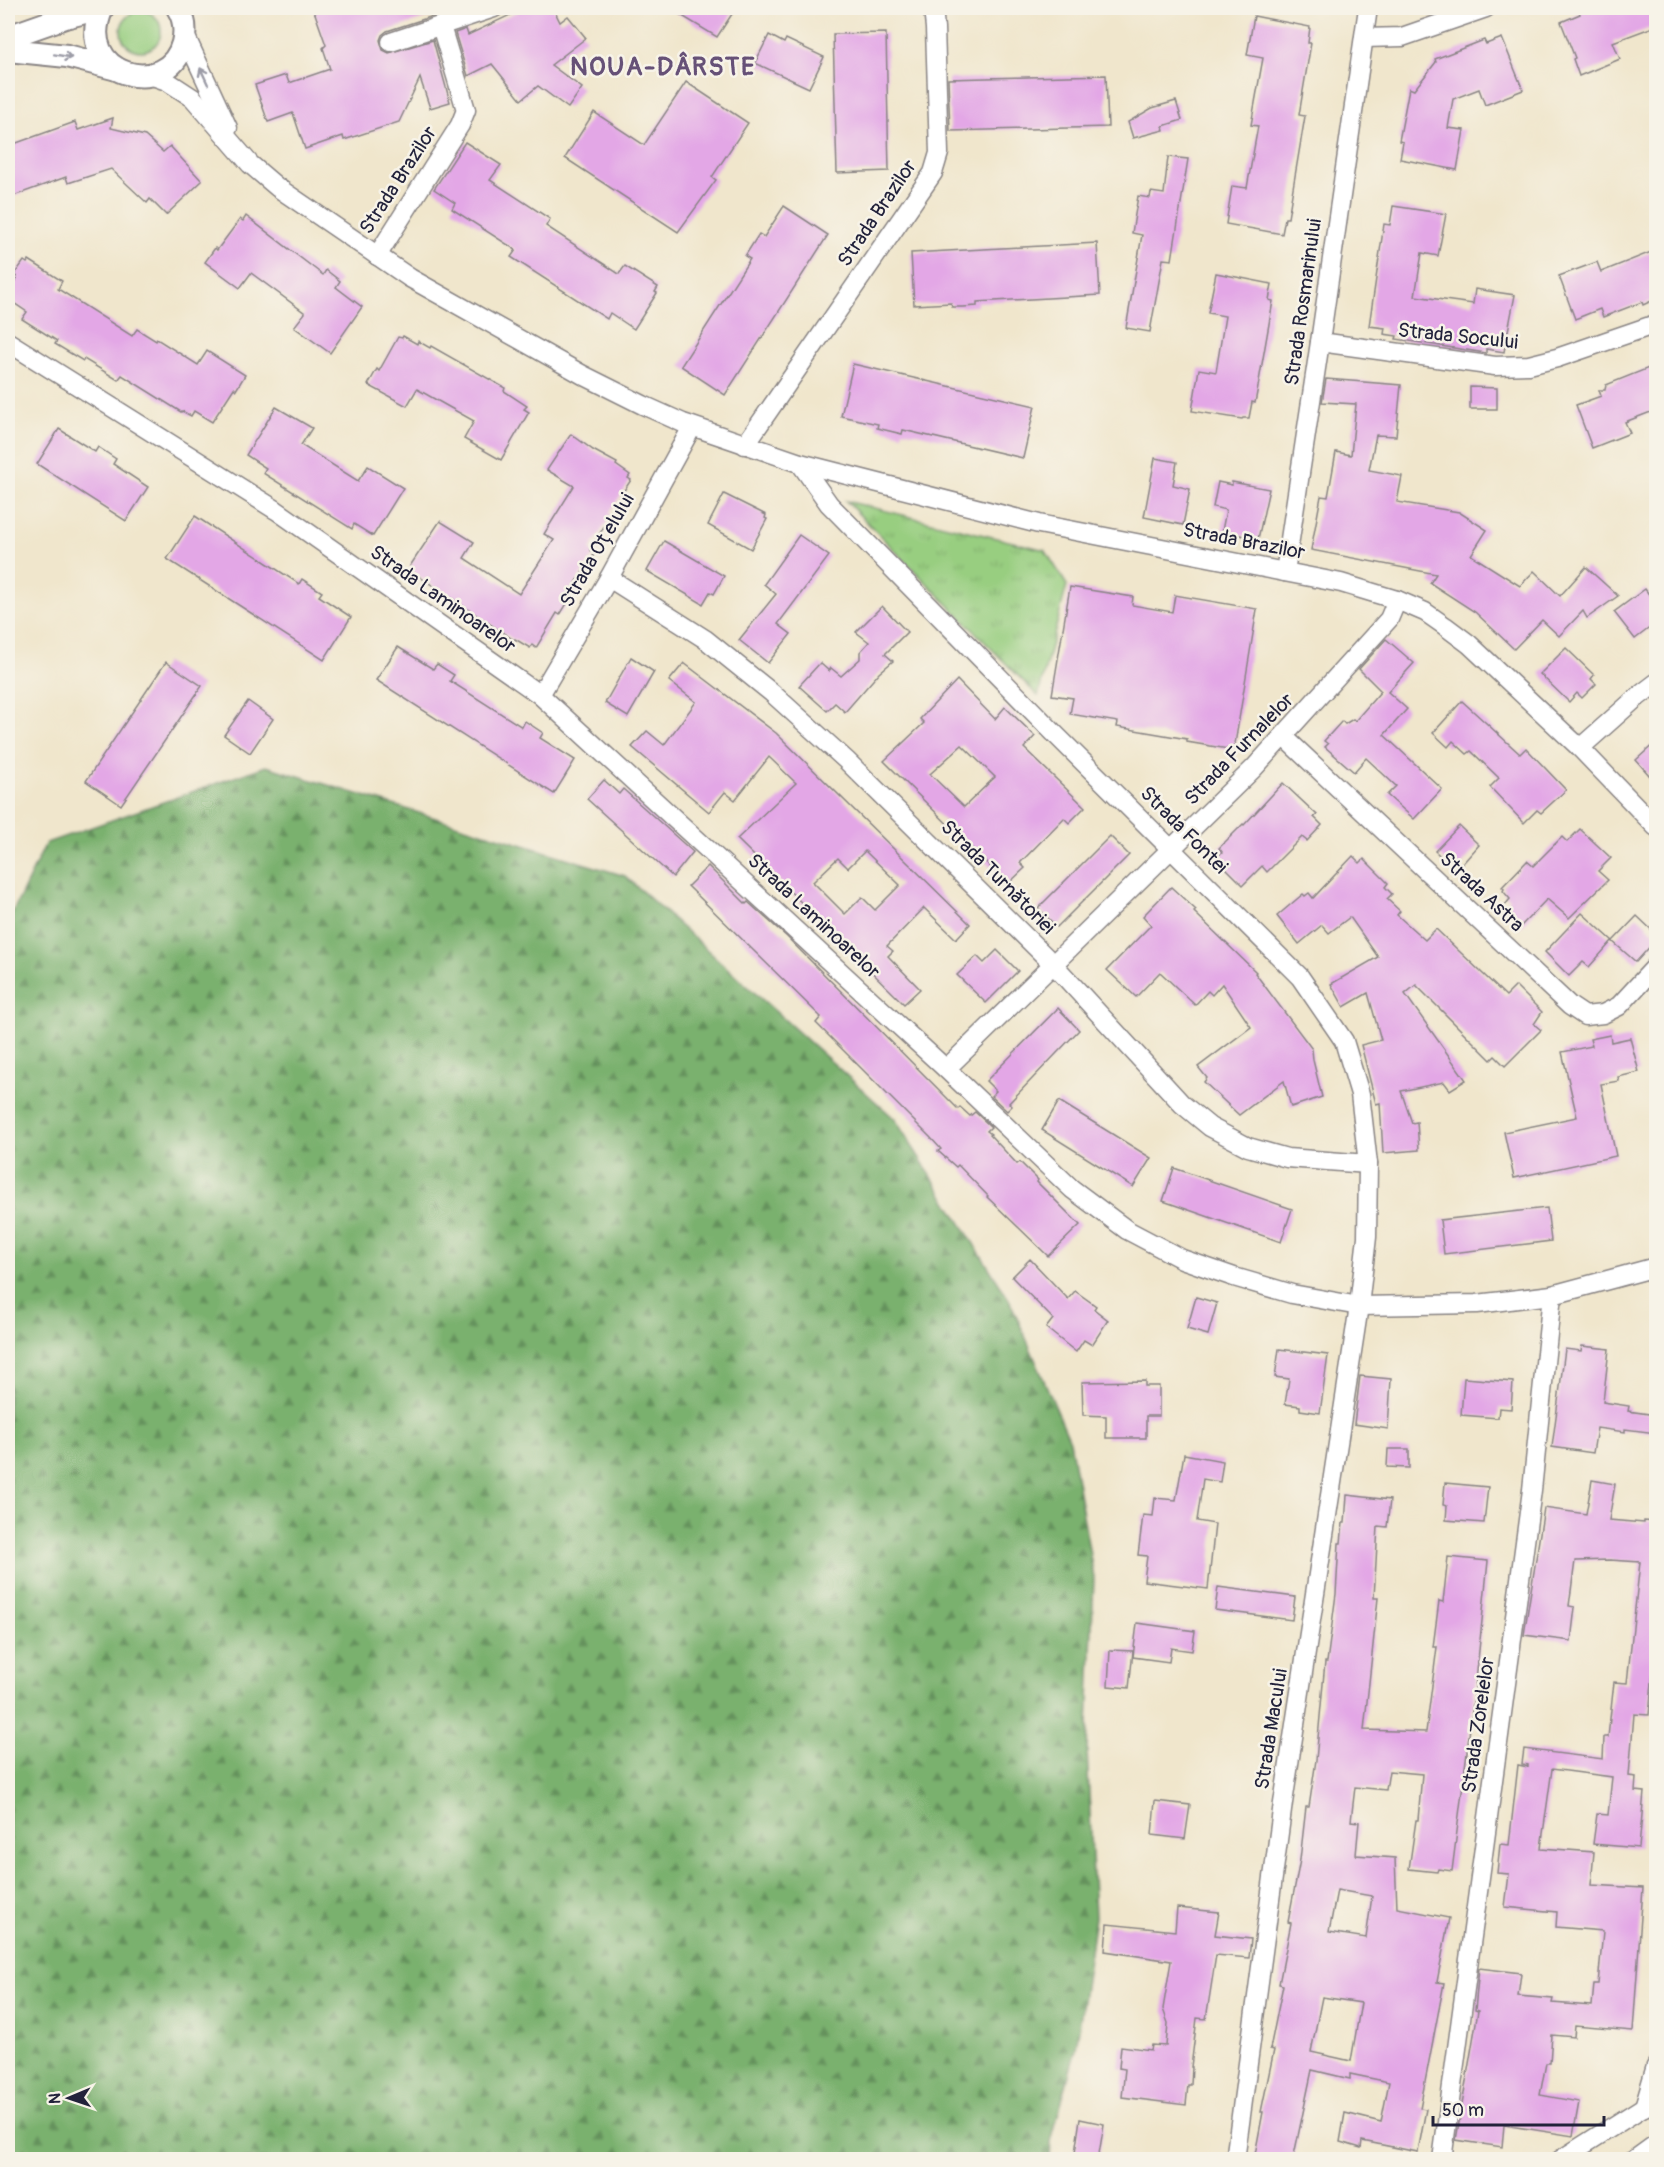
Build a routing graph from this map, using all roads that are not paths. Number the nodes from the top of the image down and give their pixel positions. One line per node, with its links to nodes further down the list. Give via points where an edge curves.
1 (102, 8): 8 (street); 12 (street, via 97,20 97,41 106,60)
2 (494, 8): 7 (street)
3 (933, 8): 20 (street, Strada Brazilor, via 939,153 933,172)
4 (1368, 8): 9 (street, Strada Rosmarinului)
5 (1486, 8): 9 (street, via 1402,37)
6 (186, 19): 13 (street, via 181,49 174,61); 14 (street, Strada Brazilor, one-way to 6)
7 (441, 26): 10 (street); 15 (street, Strada Brazilor, via 466,110)
8 (8, 37)
9 (1364, 38): 18 (street, Strada Rosmarinului)
10 (390, 42)
11 (8, 50): 12 (street, one-way to 12, via 67,56)
12 (117, 69): 13 (street)
13 (150, 75): 14 (street, Strada Brazilor, via 193,98)
14 (237, 148): 15 (street, Strada Brazilor, via 277,187)
15 (377, 256): 19 (street, Strada Brazilor, via 582,375)
16 (1656, 324): 18 (street, Strada Socului, via 1529,365 1495,366)
17 (8, 342): 26 (street, Strada Laminoarelor, via 276,510)
18 (1320, 342): 22 (street, Strada Rosmarinului)
19 (692, 427): 20 (street, Strada Brazilor); 23 (street, Strada Oțelului)
20 (745, 445): 21 (street, Strada Brazilor)
21 (800, 463): 22 (street, Strada Brazilor, via 1039,524); 30 (street, Strada Fontei, via 830,504)
22 (1285, 572): 24 (street, Strada Brazilor, via 1359,587)
23 (609, 578): 26 (street, Strada Oțelului); 31 (street, Strada Turnătoriei, via 705,639 772,693 939,849)
24 (1397, 600): 27 (street, Strada Furnalelor, via 1389,619); 28 (street, Strada Brazilor, via 1425,612 1469,644)
25 (1656, 683): 28 (street)
26 (540, 695): 33 (street, Strada Laminoarelor)
27 (1284, 737): 30 (street, Strada Furnalelor); 32 (street, Strada Astra, via 1585,1016 1603,1014 1619,1006)
28 (1580, 748): 29 (street, Strada Brazilor)
29 (1656, 827)
30 (1172, 850): 31 (street, Strada Furnalelor); 34 (street, Strada Fontei, via 1300,977 1344,1041 1360,1094)
31 (1054, 965): 33 (street, Strada Furnalelor); 34 (street, Strada Turnătoriei, via 1182,1104 1210,1127 1248,1147 1287,1158)
32 (1656, 966)
33 (946, 1069): 37 (street, Strada Laminoarelor, via 1072,1190 1127,1230 1182,1259 1234,1277 1292,1294)
34 (1368, 1164): 37 (street, Strada Fontei)
35 (1656, 1267): 36 (street, Strada Laminoarelor)
36 (1552, 1295): 37 (street, Strada Laminoarelor, via 1477,1304); 42 (street, Strada Zorelelor, via 1530,1502)
37 (1359, 1305): 41 (street, Strada Macului, via 1283,1803)
38 (1656, 2066): 39 (street)
39 (1650, 2103): 43 (street)
40 (1656, 2144): 44 (street)
41 (1235, 2160)
42 (1442, 2160)
43 (1560, 2160)
44 (1634, 2160)

